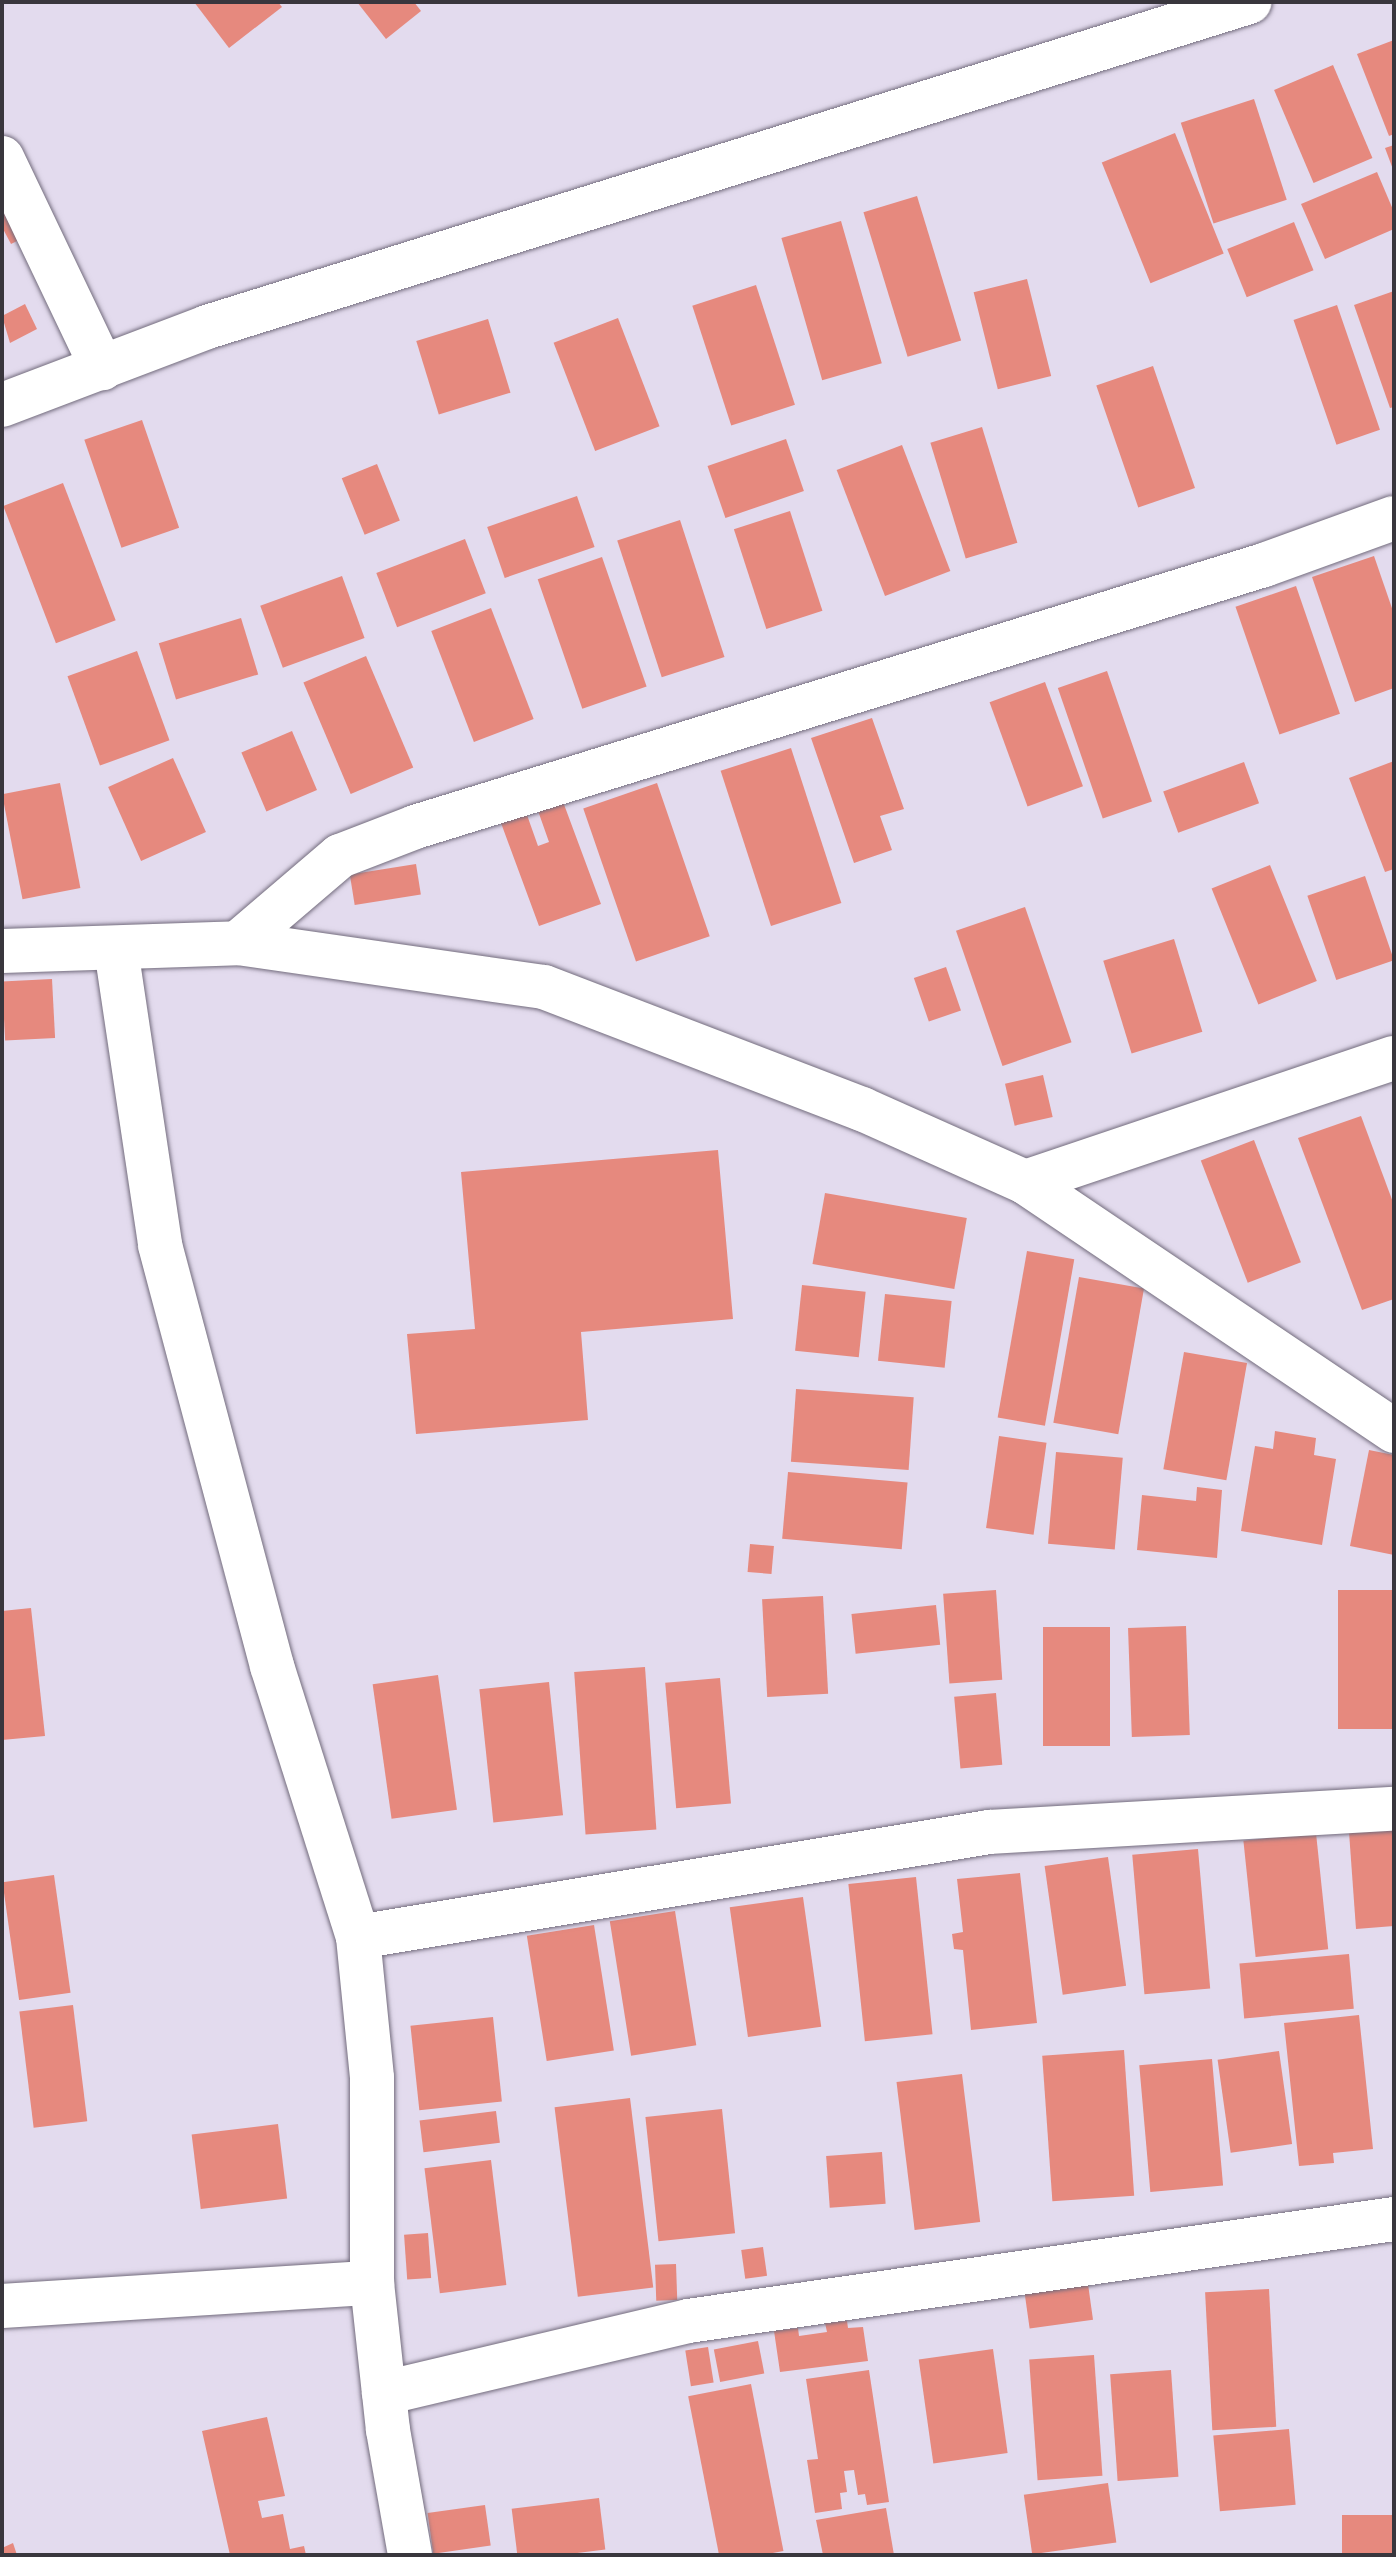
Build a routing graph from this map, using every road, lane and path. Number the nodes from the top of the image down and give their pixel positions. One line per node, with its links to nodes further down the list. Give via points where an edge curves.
1 (1249, 2): 3 (street, via 207,327)
2 (2, 158): 3 (street)
3 (102, 368): 4 (street)
4 (2, 405)
5 (1394, 518): 6 (street, via 1249,570 415,827 340,856)
6 (238, 943): 7 (street); 10 (street, via 544,987 862,1109)
7 (116, 949): 8 (street); 13 (street, via 160,1245 272,1666)
8 (2, 951)
9 (1394, 1058): 10 (street)
10 (1025, 1182): 11 (street)
11 (1394, 1431)
12 (1394, 1809): 13 (street, via 989,1832)
13 (358, 1937): 15 (street, via 372,2078)
14 (1394, 2219): 17 (street, via 688,2321)
15 (372, 2283): 16 (street); 17 (street)
16 (2, 2306)
17 (384, 2393): 18 (street)
18 (410, 2555)

